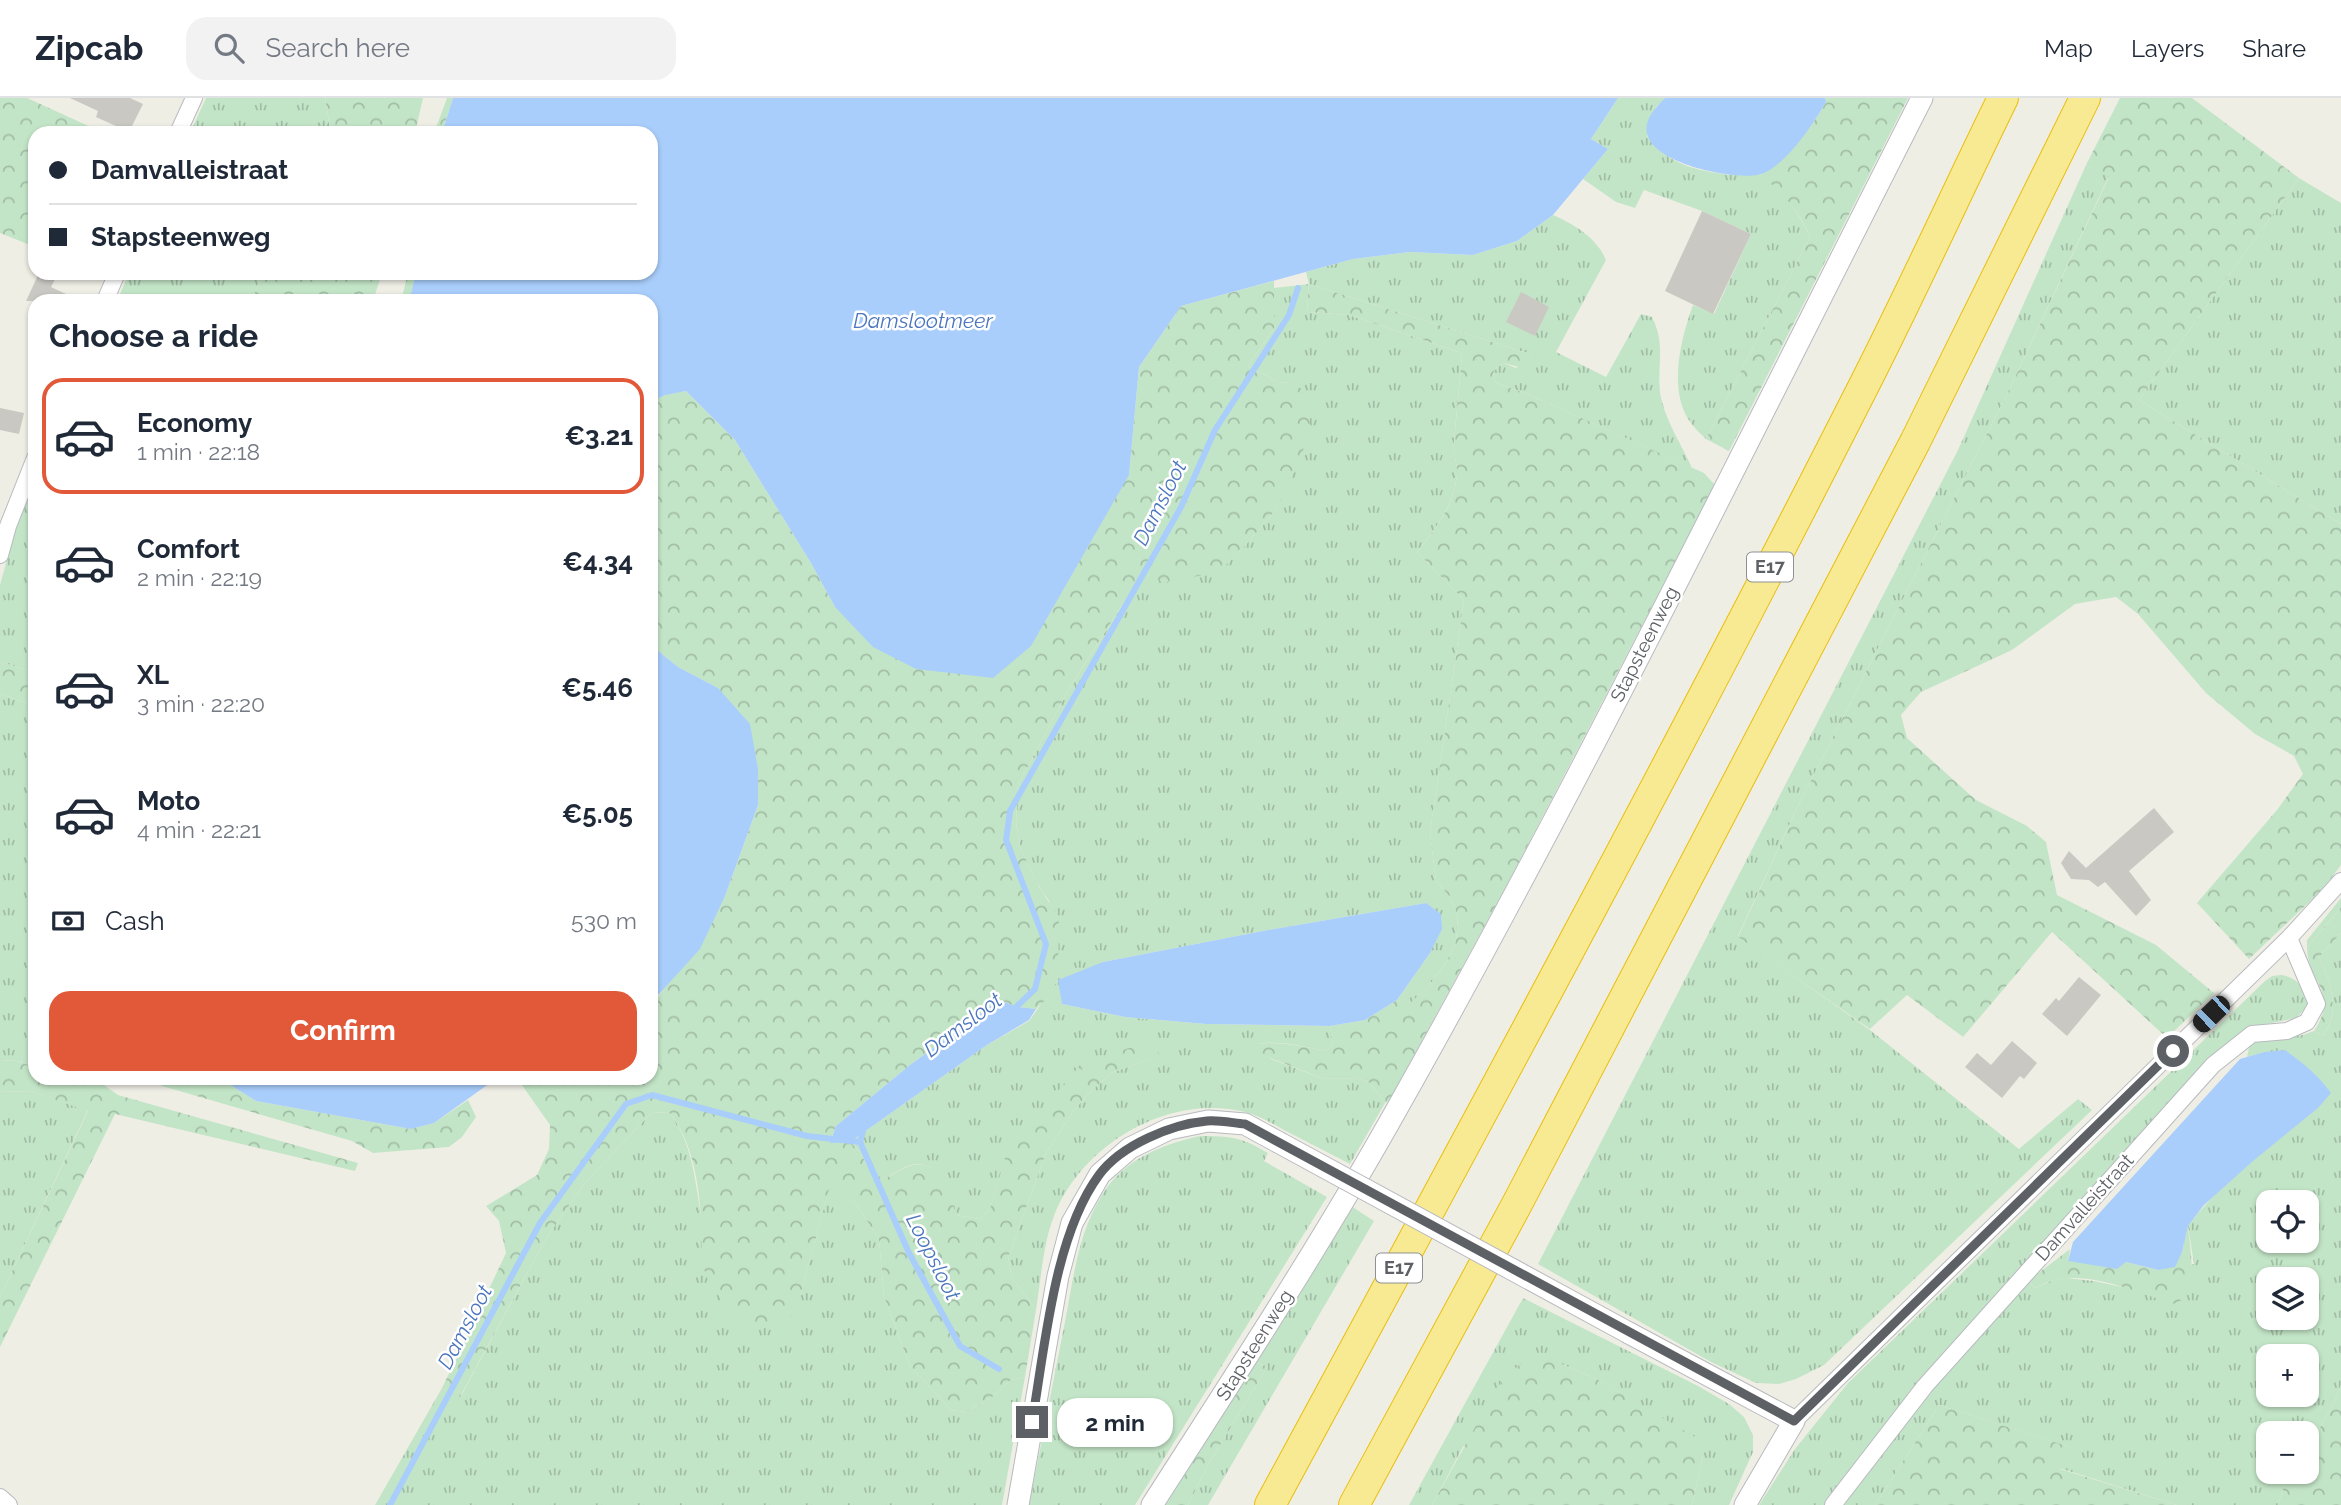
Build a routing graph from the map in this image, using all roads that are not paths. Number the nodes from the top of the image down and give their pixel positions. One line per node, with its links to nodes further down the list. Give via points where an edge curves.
1 (194, 98): 5 (street)
2 (1922, 98): 14 (street, Stapsteenweg, via 1577,775 1398,1108 1278,1310)
3 (2003, 98): 15 (highway, E17, via 1859,396 1724,656)
4 (2085, 98): 16 (highway, via 1915,442 1517,1204)
5 (181, 126)
6 (28, 476): 7 (street)
7 (0, 555)
8 (2341, 881): 9 (street)
9 (2289, 938): 10 (street); 18 (street, Damvalleistraat, via 2317,1004 2307,1021 2287,1031 2252,1034 2213,1065 1925,1386)
10 (1794, 1421): 13 (street, bridge, via 1245,1124 1208,1121 1169,1129 1130,1147 1100,1174 1072,1223 1058,1276); 17 (street)
11 (0, 1497): 12 (street)
12 (9, 1505)
13 (1018, 1505)
14 (1152, 1505)
15 (1270, 1505)
16 (1354, 1505)
17 (1745, 1505)
18 (1833, 1505)

